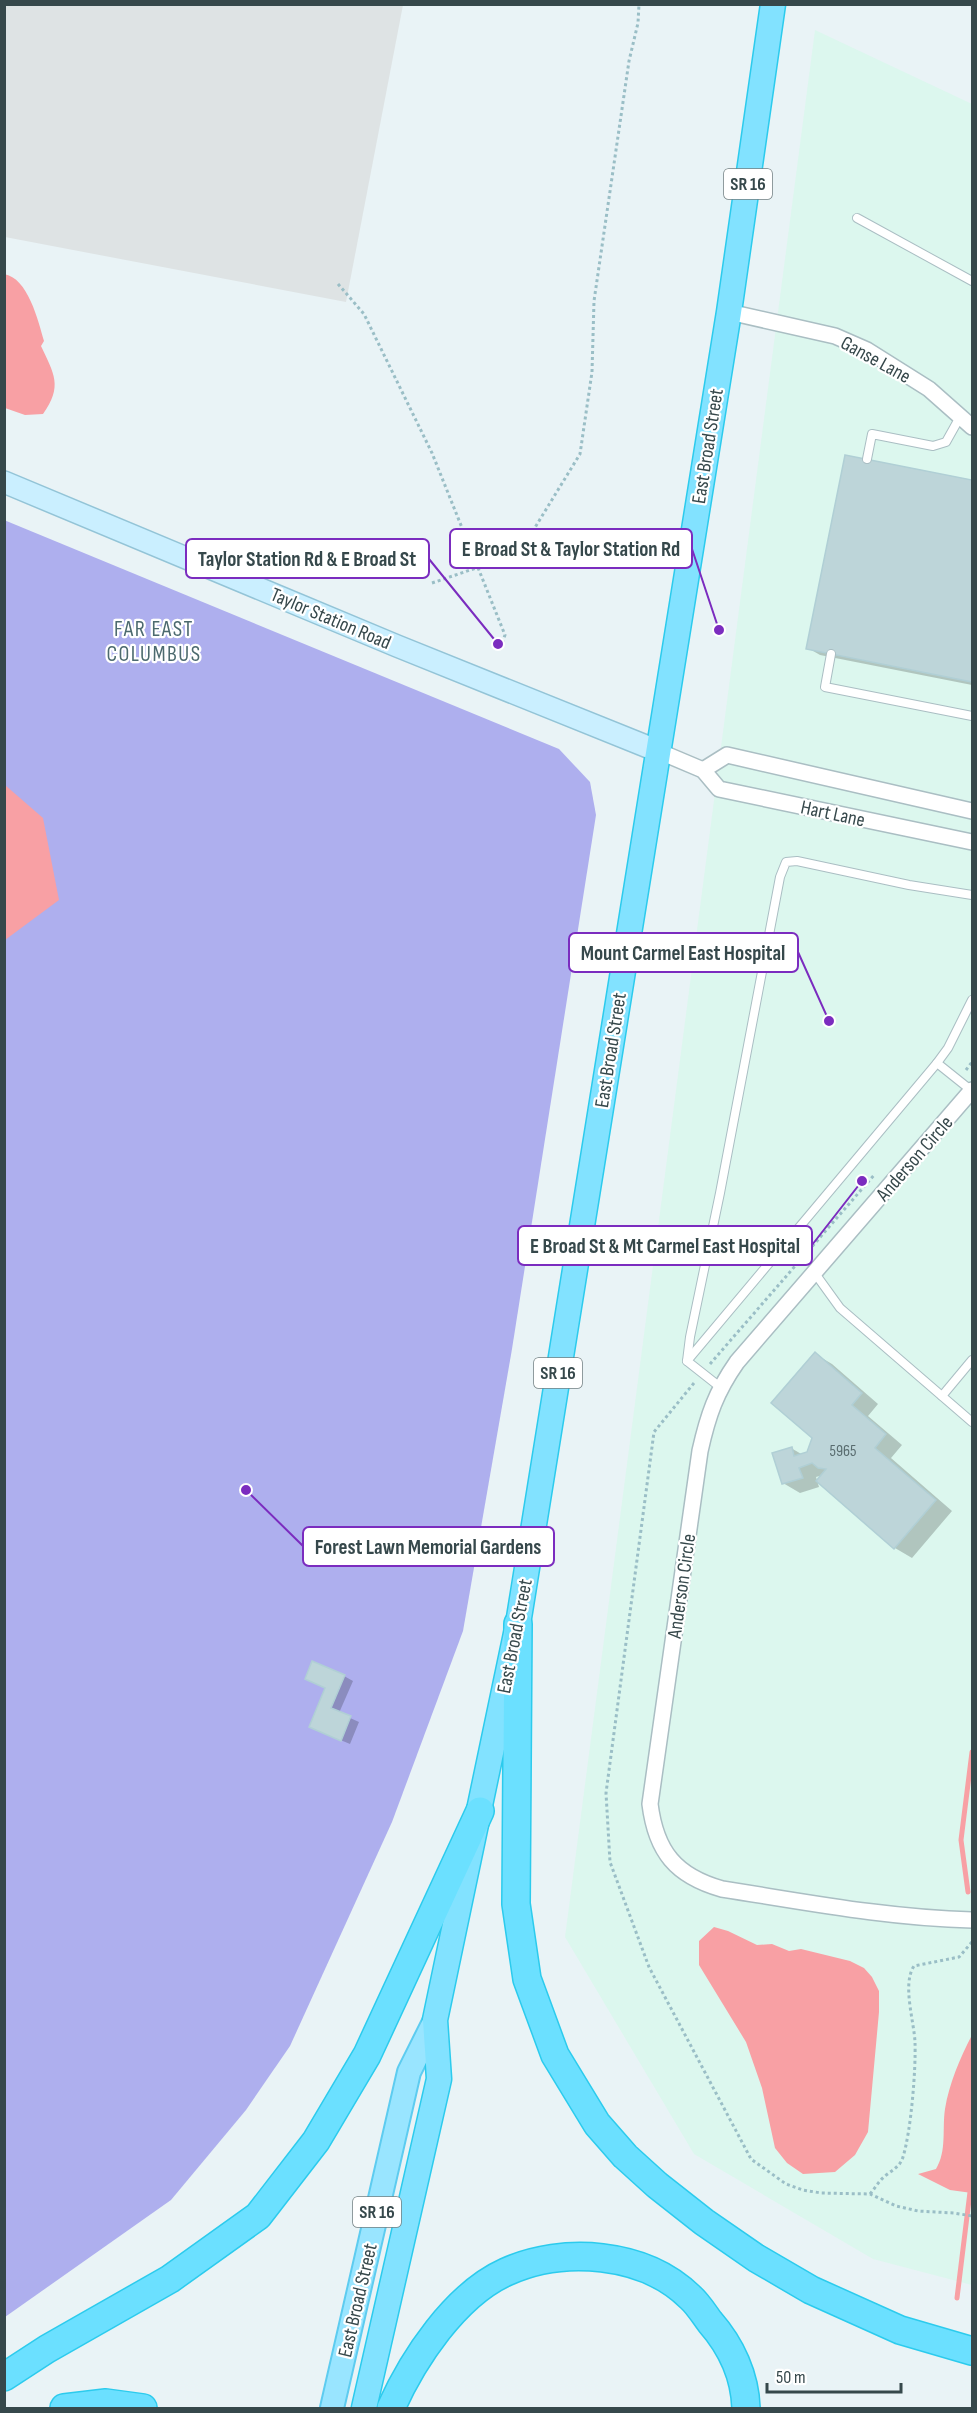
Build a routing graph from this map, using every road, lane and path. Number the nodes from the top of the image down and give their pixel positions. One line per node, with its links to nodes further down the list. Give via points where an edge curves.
1 (639, 4): 11 (path, via 594,302 592,372 580,454 531,534)
2 (773, 4): 6 (highway, East Broad Street / SR 16)
3 (857, 218): 4 (lane)
4 (972, 281)
5 (338, 284): 11 (path, via 364,314 432,453)
6 (729, 312): 7 (street, Ganse Lane, via 835,336 867,350 929,389); 16 (highway, East Broad Street / SR 16)
7 (960, 417): 8 (street, Ganse Lane); 9 (lane, via 946,442 933,446 872,434)
8 (972, 427)
9 (867, 459)
10 (4, 482): 16 (main road, Taylor Station Road)
11 (479, 567): 12 (path); 13 (path, via 505,635)
12 (432, 583)
13 (500, 649)
14 (831, 654): 15 (lane, via 825,687)
15 (972, 716)
16 (658, 751): 17 (street, Hart Lane); 34 (highway, East Broad Street / SR 16)
17 (703, 770): 18 (street, Hart Lane, via 727,755); 19 (street, Hart Lane, via 719,789)
18 (972, 811)
19 (972, 842)
20 (972, 895): 29 (lane, via 786,862 778,886)
21 (972, 1000): 23 (lane)
22 (972, 1062): 24 (path)
23 (937, 1063): 24 (lane); 29 (lane)
24 (958, 1080): 25 (lane)
25 (972, 1091): 27 (street, Anderson Circle)
26 (876, 1174): 30 (path)
27 (814, 1272): 31 (street, Anderson Circle); 32 (lane, via 840,1308)
28 (972, 1360): 32 (lane)
29 (687, 1361): 30 (lane)
30 (701, 1374): 31 (lane); 39 (path, via 654,1432 606,1793 610,1862 649,1967 751,2159 786,2184 803,2190)
31 (720, 1387): 36 (street, Anderson Circle, via 700,1451 650,1804 658,1841 681,1871 722,1889 921,1919)
32 (942, 1396): 33 (lane)
33 (972, 1422)
34 (518, 1624): 35 (highway, East Broad Street / SR 16); 41 (highway, via 516,1904 527,1979 555,2055 597,2124 657,2185 756,2258 811,2290 900,2330)
35 (480, 1811): 38 (highway, East Broad Street / SR 16); 42 (highway, via 367,2055 316,2141 258,2216 171,2279)
36 (972, 1920)
37 (972, 1942): 39 (path, via 959,1957 914,1966 910,1973 915,2044 903,2158)
38 (435, 2020): 45 (main road, East Broad Street / SR 16, via 409,2072); 46 (highway, East Broad Street / SR 16, via 440,2079)
39 (870, 2194): 40 (path, via 918,2211)
40 (972, 2216)
41 (972, 2351)
42 (4, 2377)
43 (64, 2409): 44 (highway, via 106,2403)
44 (143, 2409)
45 (332, 2409)
46 (364, 2409)
47 (391, 2409): 48 (highway, via 435,2334 486,2284 528,2264 592,2256 634,2265 690,2296 728,2346 743,2384)
48 (746, 2409)

